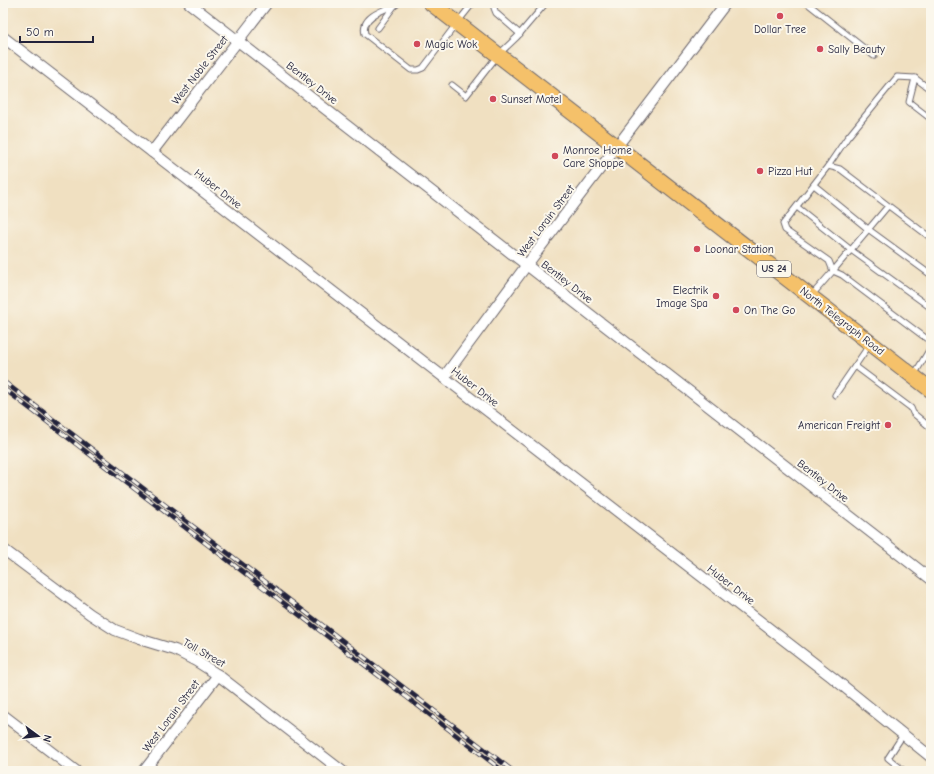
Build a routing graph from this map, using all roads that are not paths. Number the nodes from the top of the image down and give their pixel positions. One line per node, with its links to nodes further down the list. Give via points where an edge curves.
1 (189, 3): 16 (street, Bentley Drive)
2 (267, 3): 16 (street, West Noble Street)
3 (326, 3): 4 (lane)
4 (337, 3)
5 (431, 3): 12 (main road, North Telegraph Road / US 24)
6 (473, 3): 12 (lane)
7 (496, 3): 14 (lane, via 496,13)
8 (546, 3): 14 (lane)
9 (726, 3): 23 (street, West Lorain Street)
10 (807, 3): 18 (lane)
11 (396, 4): 12 (lane, via 378,12 367,21 365,34 411,70 423,68); 13 (lane)
12 (457, 23): 17 (main road, North Telegraph Road / US 24)
13 (378, 28)
14 (520, 34): 17 (lane)
15 (3, 37): 24 (street, Huber Drive)
16 (238, 40): 24 (street, West Noble Street); 32 (street, Bentley Drive)
17 (498, 55): 20 (lane, via 466,96); 23 (main road, North Telegraph Road / US 24)
18 (874, 56)
19 (915, 78): 21 (lane); 22 (lane, via 909,102); 25 (lane, via 897,77 847,138)
20 (452, 85)
21 (931, 90)
22 (931, 119)
23 (617, 147): 32 (street, West Lorain Street); 35 (main road, North Telegraph Road / US 24)
24 (152, 152): 42 (street, Huber Drive)
25 (828, 166): 26 (lane); 27 (lane, via 840,169)
26 (814, 185): 28 (lane); 29 (lane)
27 (888, 206): 29 (lane); 30 (lane)
28 (797, 207): 31 (lane); 33 (lane, via 783,224 785,230 829,261)
29 (868, 229): 31 (lane); 34 (lane)
30 (931, 238)
31 (851, 250): 33 (lane); 36 (lane)
32 (526, 266): 42 (street, West Lorain Street); 47 (street, Bentley Drive)
33 (833, 272): 35 (lane); 37 (lane, via 842,275)
34 (931, 275)
35 (811, 297): 38 (main road, North Telegraph Road / US 24)
36 (931, 308)
37 (931, 342)
38 (871, 343): 40 (lane); 41 (main road, North Telegraph Road / US 24)
39 (931, 347): 41 (lane)
40 (855, 366): 44 (lane); 45 (lane, via 911,408 913,413)
41 (914, 376): 43 (main road, North Telegraph Road / US 24)
42 (444, 378): 50 (street, Huber Drive, via 832,677)
43 (931, 390)
44 (835, 395)
45 (931, 428)
46 (3, 549): 48 (street, Toll Street, via 115,630 175,650)
47 (931, 579)
48 (218, 675): 53 (street, West Lorain Street); 54 (street, Toll Street)
49 (3, 715): 52 (street)
50 (903, 735): 51 (street, Huber Drive); 55 (lane, via 888,758)
51 (931, 757)
52 (76, 771)
53 (144, 771)
54 (342, 771)
55 (904, 771)

